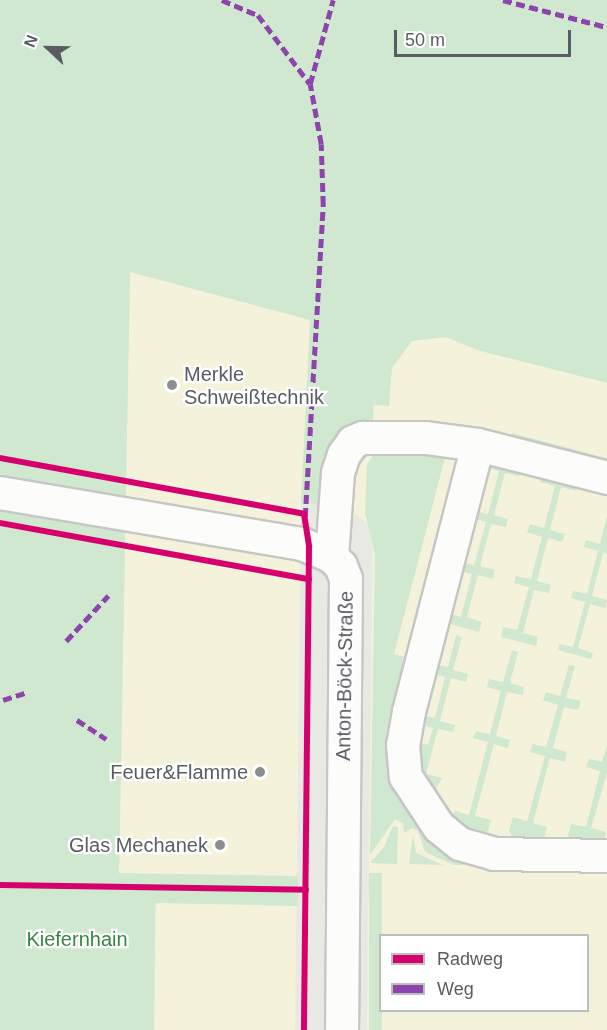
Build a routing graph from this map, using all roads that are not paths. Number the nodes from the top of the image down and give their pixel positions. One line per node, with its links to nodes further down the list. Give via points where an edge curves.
1 (478, 445): 2 (street); 4 (street, via 426,438 363,438 353,442 338,473); 5 (street, via 409,712 403,745 406,777 439,826 460,844 494,854)
2 (607, 478)
3 (0, 493): 4 (street, via 302,544)
4 (332, 556): 6 (street, Anton-Böck-Straße, via 346,579)
5 (607, 856)
6 (342, 1030)

